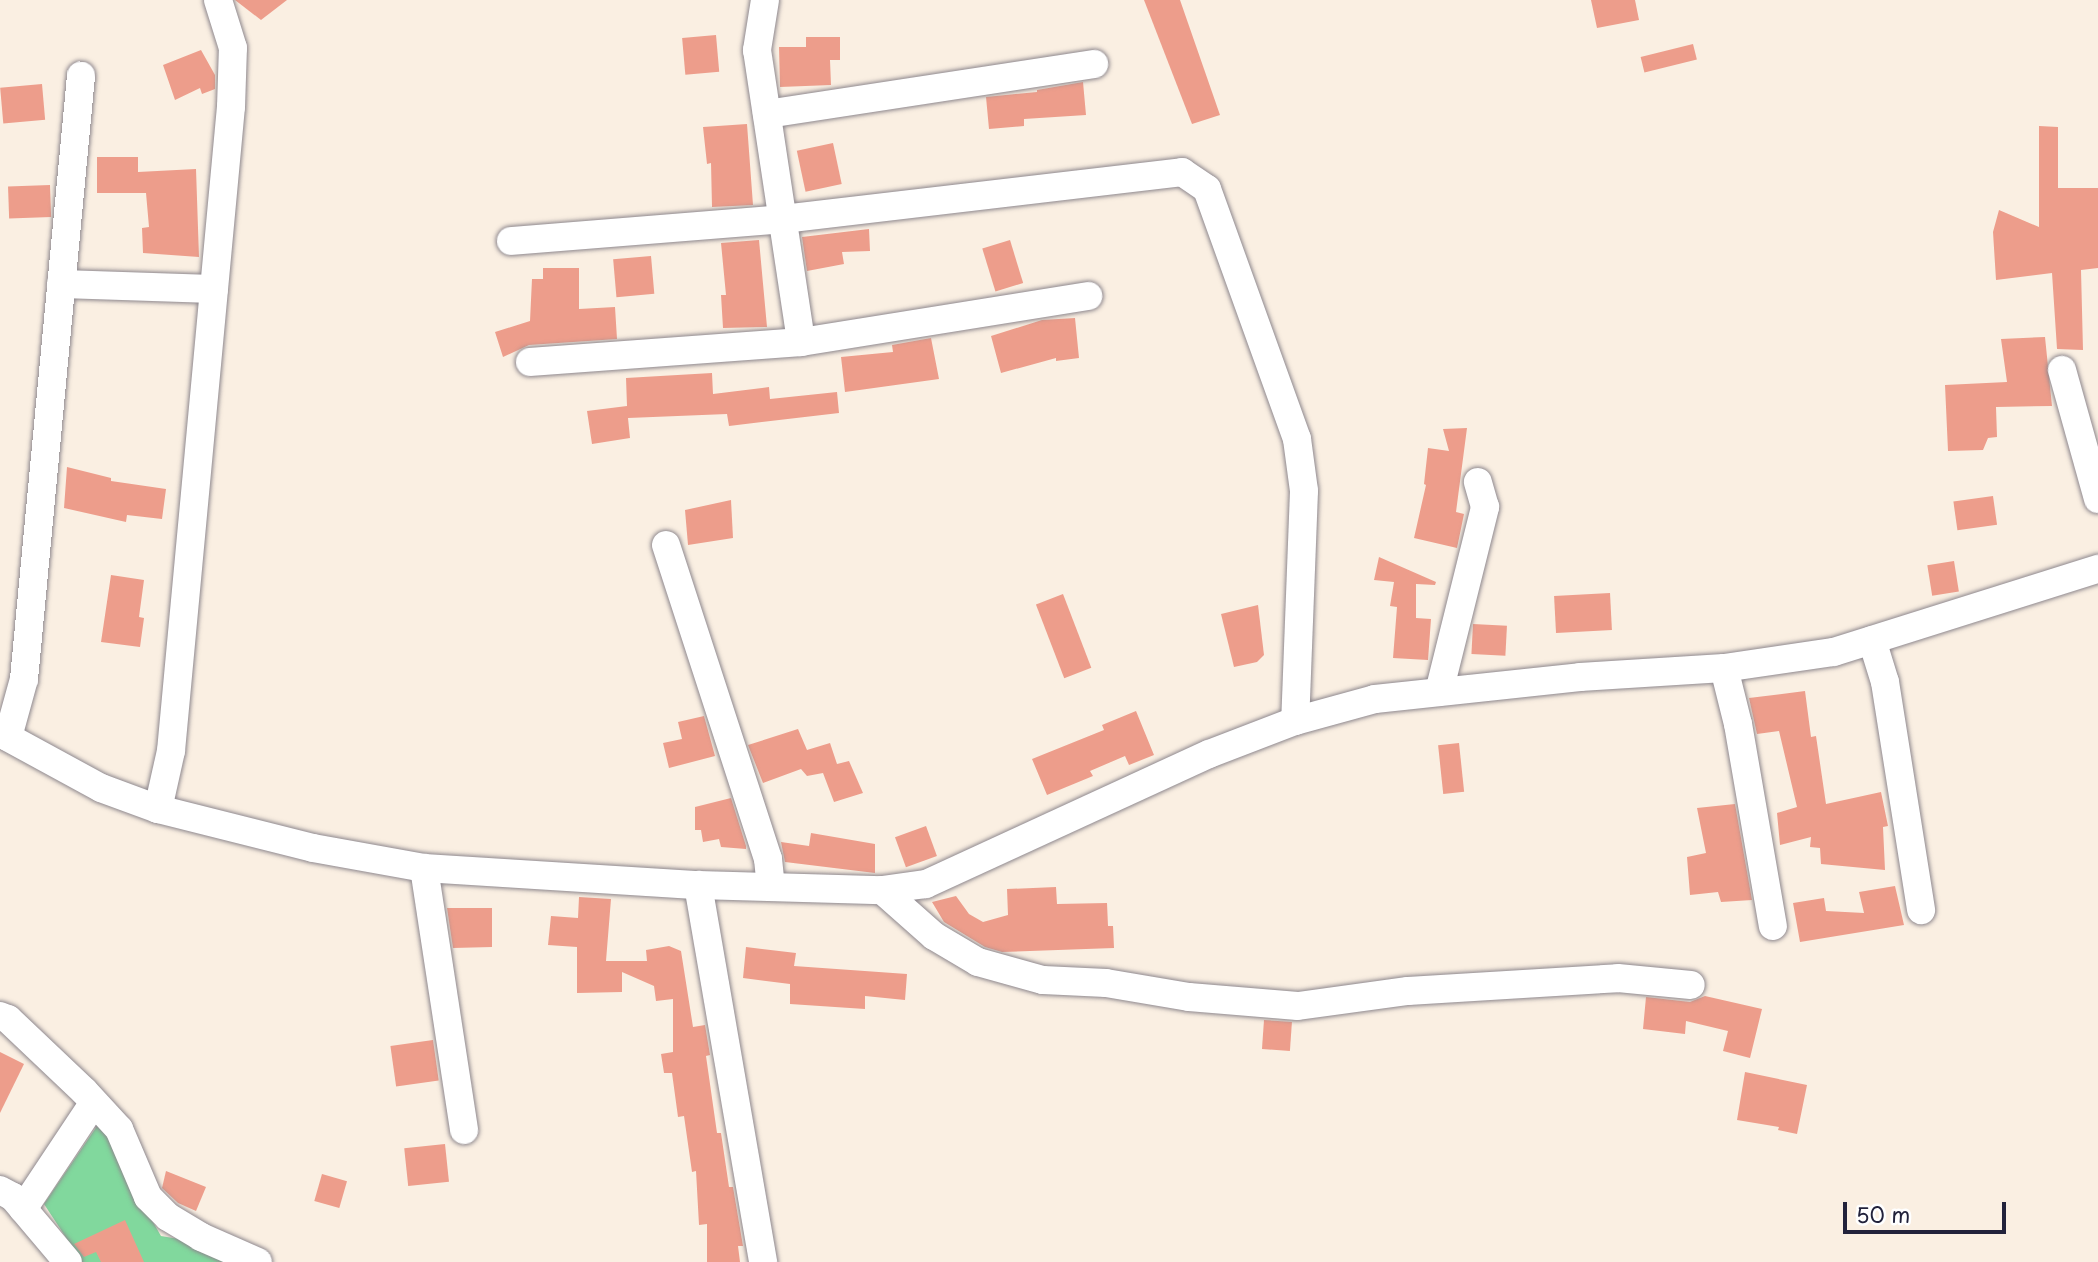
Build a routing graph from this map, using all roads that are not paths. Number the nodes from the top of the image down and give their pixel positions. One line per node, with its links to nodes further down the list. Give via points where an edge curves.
1 (218, 0): 9 (street, via 233,48)
2 (765, 0): 5 (street, via 757,50)
3 (1094, 64): 5 (street)
4 (80, 76): 8 (street)
5 (767, 114): 6 (street)
6 (783, 219): 7 (street); 11 (street); 21 (street, via 1182,172 1207,189 1297,439 1304,491)
7 (511, 241)
8 (61, 284): 9 (street); 22 (street, via 24,679)
9 (214, 289): 23 (street, via 171,751)
10 (1088, 296): 11 (street)
11 (802, 342): 12 (street)
12 (530, 362)
13 (2062, 370): 15 (street)
14 (1478, 482): 20 (street, via 1485,507)
15 (2098, 499)
16 (666, 545): 26 (street, via 768,859)
17 (2098, 569): 18 (street)
18 (1872, 640): 19 (street, via 1834,652); 28 (street, via 1885,682)
19 (1724, 668): 20 (street); 29 (street)
20 (1439, 692): 21 (street, via 1376,699)
21 (1295, 721): 27 (street, via 1209,754 926,884)
22 (4, 735): 23 (street, via 101,788)
23 (158, 809): 24 (street, via 313,848)
24 (424, 867): 25 (street); 33 (street)
25 (698, 885): 26 (street); 38 (street)
26 (771, 887): 27 (street)
27 (882, 890): 30 (street, via 934,936 978,962 1043,980 1298,1006 1408,991 1619,978)
28 (1921, 910)
29 (1773, 926)
30 (1691, 985)
31 (0, 1016): 32 (street)
32 (94, 1102): 35 (street); 36 (street, via 119,1129 148,1198 201,1237)
33 (464, 1130)
34 (0, 1190): 35 (street)
35 (23, 1209): 37 (street)
36 (253, 1261)
37 (68, 1262)
38 (763, 1262)

